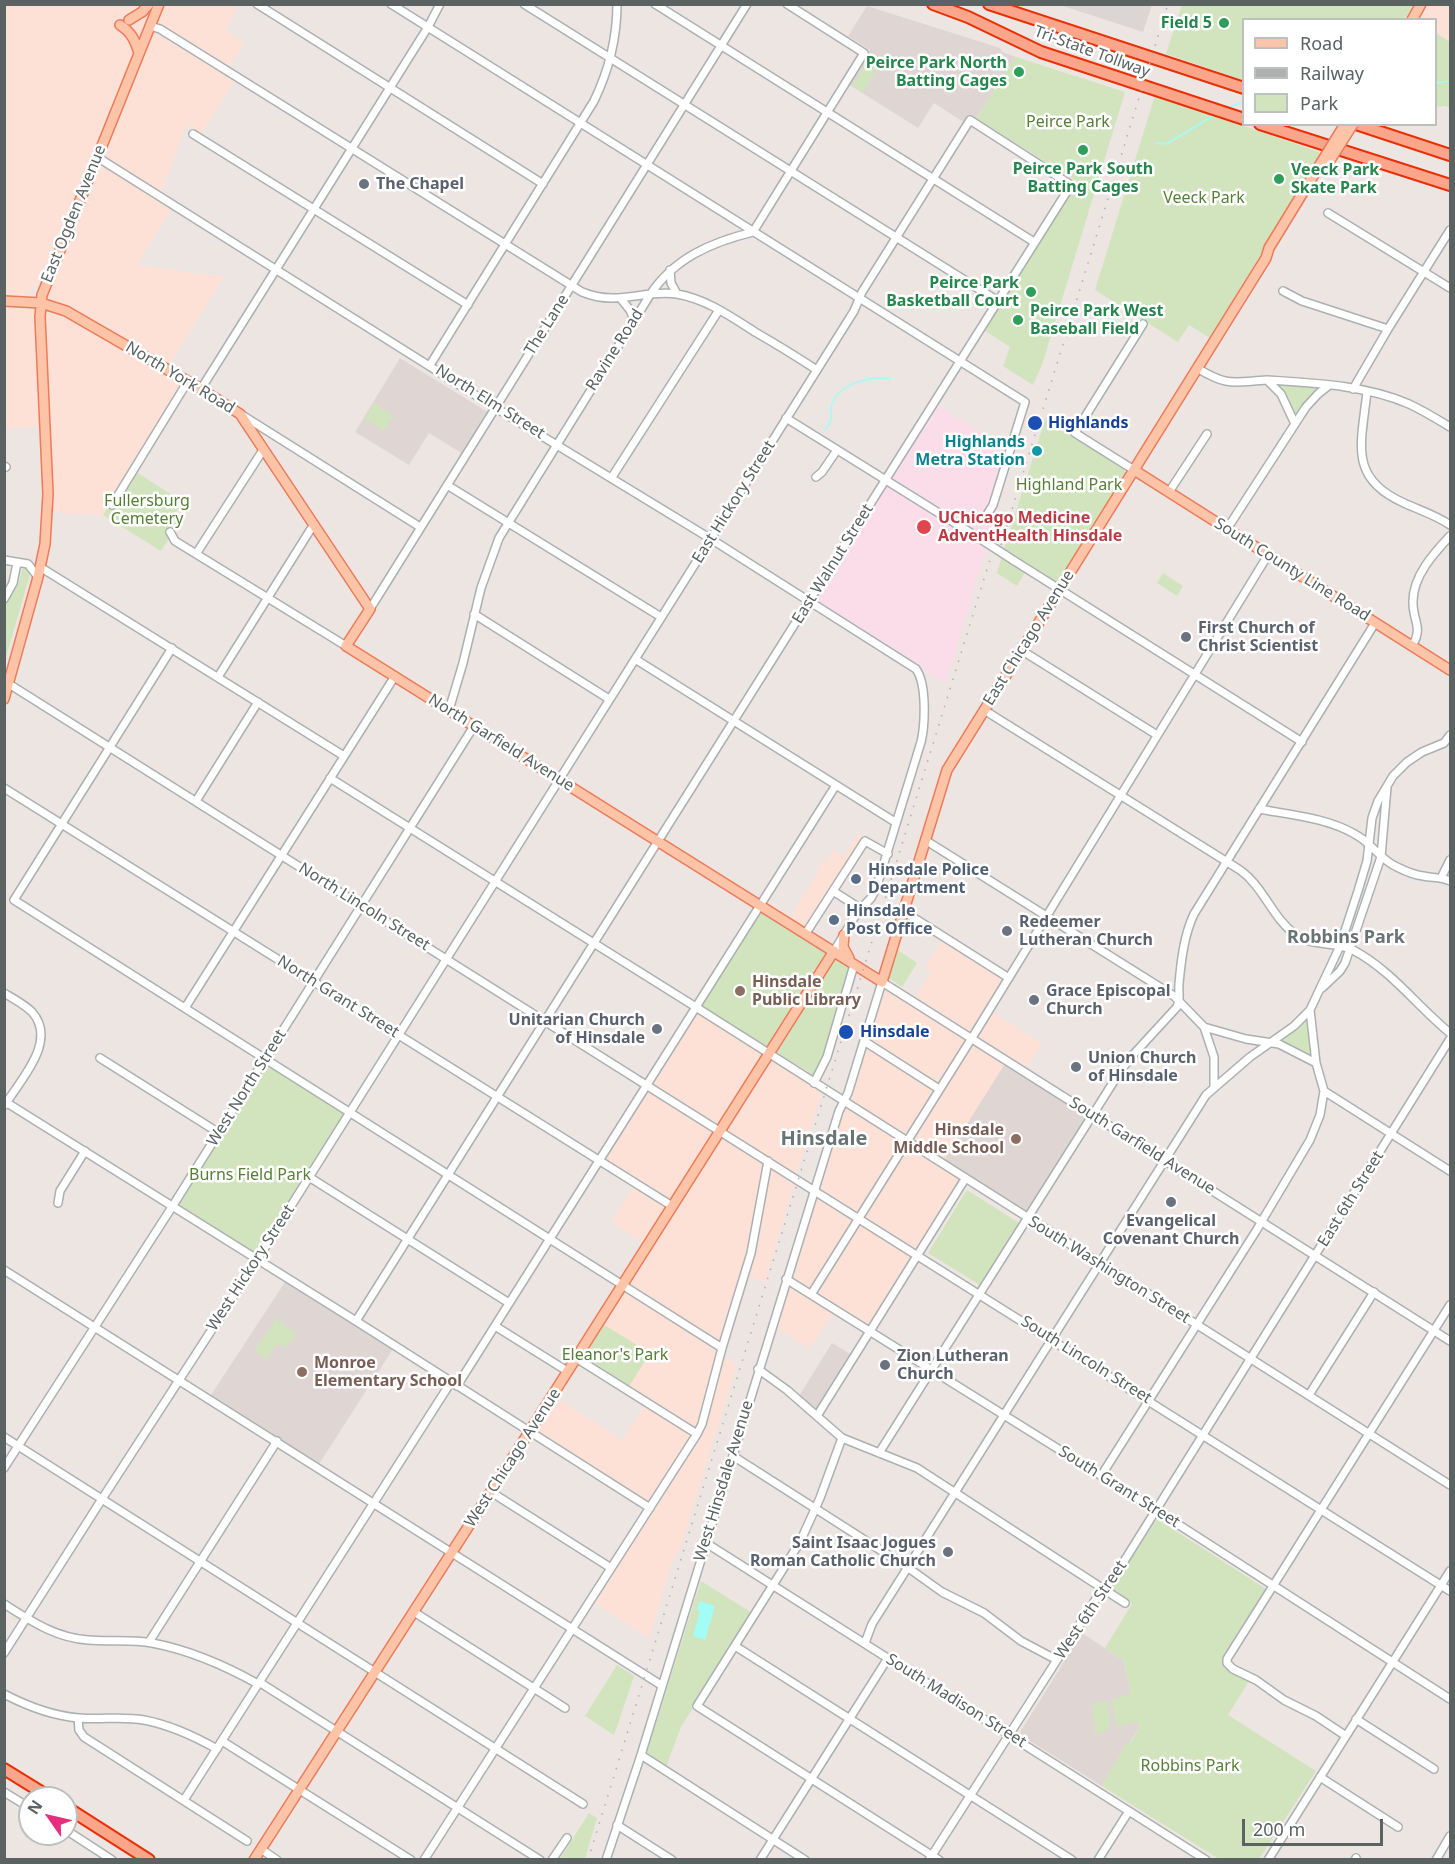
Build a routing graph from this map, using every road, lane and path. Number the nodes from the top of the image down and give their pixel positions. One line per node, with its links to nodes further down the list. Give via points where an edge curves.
1 (148, 4): 20 (main road, via 124,22)
2 (159, 4): 17 (main road, East Ogden Avenue)
3 (257, 4): 23 (street)
4 (391, 4): 18 (street)
5 (440, 4): 18 (street)
6 (524, 4): 21 (street)
7 (617, 4): 21 (street)
8 (655, 4): 19 (street)
9 (747, 4): 19 (street, The Lane)
10 (787, 4): 25 (street, via 864,53)
11 (933, 4): 26 (highway, Tri-State Tollway, via 1041,52)
12 (989, 4): 22 (highway, Tri-State Tollway)
13 (1421, 4): 15 (main road)
14 (1428, 4): 16 (main road)
15 (1413, 18)
16 (1420, 18)
17 (150, 26): 20 (main road, East Ogden Avenue); 33 (street, via 160,28)
18 (428, 27): 23 (street); 27 (street)
19 (721, 46): 24 (street, The Lane); 25 (street)
20 (139, 53): 35 (main road, East Ogden Avenue)
21 (610, 59): 24 (street); 27 (street)
22 (1241, 87)
23 (390, 88): 33 (street); 40 (street)
24 (685, 105): 37 (street, The Lane); 38 (street)
25 (826, 111): 38 (street); 39 (street)
26 (1242, 118)
27 (582, 123): 37 (street); 40 (street)
28 (1266, 126): 42 (highway)
29 (1344, 126): 36 (main road, bridge)
30 (1352, 126): 36 (main road, bridge)
31 (1360, 126): 34 (highway)
32 (194, 134): 43 (street)
33 (352, 148): 43 (street); 51 (street)
34 (1450, 154)
35 (97, 157): 52 (street, North Elm Street); 64 (main road, East Ogden Avenue)
36 (1324, 164): 72 (main road, East Chicago Avenue)
37 (647, 165): 45 (street); 55 (street, The Lane)
38 (790, 171): 47 (street); 49 (street)
39 (933, 179): 41 (street, East Hickory Street, via 970,120); 49 (street, East Hickory Street); 50 (street)
40 (543, 184): 51 (street)
41 (1071, 185): 50 (street, East Walnut Street)
42 (1450, 185)
43 (314, 209): 52 (street); 65 (street)
44 (1328, 213): 54 (street)
45 (734, 220): 47 (street); 48 (street)
46 (1450, 230): 54 (street)
47 (753, 232): 48 (street, Ravine Road); 60 (street)
48 (730, 238): 53 (street, Ravine Road, via 700,250)
49 (896, 238): 60 (street, East Hickory Street); 63 (street)
50 (1034, 242): 63 (street, East Walnut Street)
51 (506, 244): 55 (street); 65 (street)
52 (276, 269): 71 (street, North Elm Street); 77 (street)
53 (670, 270): 58 (street); 59 (street, Ravine Road)
54 (1424, 271): 56 (street); 69 (street)
55 (571, 286): 61 (street, via 590,296); 80 (street, The Lane)
56 (1450, 288)
57 (1283, 291): 69 (street, via 1302,302)
58 (677, 294): 59 (street); 66 (street)
59 (650, 295): 61 (street); 67 (street, Ravine Road)
60 (860, 298): 70 (street); 73 (street, East Hickory Street)
61 (621, 299): 67 (street)
62 (4, 301): 64 (main road, North York Road)
63 (998, 301): 70 (street, East Walnut Street)
64 (41, 303): 75 (main road, North York Road, via 66,311); 107 (main road, East Ogden Avenue, via 48,494)
65 (468, 305): 71 (street)
66 (719, 310): 73 (street); 90 (street)
67 (634, 320): 86 (street, Ravine Road)
68 (1143, 324): 89 (street, via 1075,433)
69 (1388, 329): 78 (street)
70 (960, 361): 92 (street, East Walnut Street); 96 (street, via 1026,402)
71 (430, 365): 80 (street, North Elm Street)
72 (1197, 368): 74 (street, via 1221,382); 89 (main road, East Chicago Avenue)
73 (817, 370): 82 (street, East Hickory Street)
74 (1267, 380): 76 (street); 83 (street, via 1281,394)
75 (188, 381): 77 (main road, North York Road); 95 (street)
76 (1328, 386): 78 (street); 83 (street)
77 (201, 389): 81 (main road, North York Road)
78 (1353, 389): 79 (street)
79 (1367, 391): 84 (street, via 1411,405); 99 (street, via 1362,440 1364,470 1391,497)
80 (496, 408): 86 (street, North Elm Street); 93 (street, The Lane)
81 (240, 414): 87 (main road, North York Road); 100 (street)
82 (786, 418): 88 (street); 104 (street, East Hickory Street)
83 (1295, 423): 101 (street)
84 (1450, 427)
85 (1207, 434): 94 (street)
86 (557, 444): 90 (street, North Elm Street); 97 (street, Ravine Road)
87 (262, 450): 98 (main road, North York Road); 105 (street)
88 (837, 450): 91 (street); 92 (street)
89 (1134, 470): 94 (main road, South County Line Road); 112 (main road, East Chicago Avenue)
90 (612, 477): 104 (street, North Elm Street)
91 (816, 477)
92 (886, 480): 112 (street, bridge); 115 (street, East Walnut Street)
93 (447, 485): 97 (street); 100 (street, The Lane)
94 (1169, 492): 101 (main road, South County Line Road)
95 (112, 505)
96 (988, 513)
97 (508, 523): 117 (street, Ravine Road, via 490,559); 118 (street)
98 (314, 524): 113 (street); 116 (main road, North York Road)
99 (1450, 525)
100 (420, 527): 116 (street, The Lane)
101 (1227, 529): 106 (main road, South County Line Road)
102 (170, 532): 105 (street, North Garfield Avenue)
103 (1450, 536): 121 (street, via 1430,559 1416,585 1413,599 1419,634)
104 (711, 539): 115 (street, North Elm Street); 118 (street, East Hickory Street)
105 (196, 554): 113 (street, North Garfield Avenue)
106 (1268, 555): 119 (main road, South County Line Road); 126 (street)
107 (42, 557): 110 (street); 111 (main road, East Ogden Avenue)
108 (4, 560): 109 (street)
109 (17, 563): 110 (street); 114 (street, via 13,583)
110 (28, 564): 111 (street)
111 (39, 572): 122 (street); 129 (main road, East Ogden Avenue)
112 (1059, 589): 123 (main road, East Chicago Avenue); 126 (street)
113 (267, 597): 120 (street, North Garfield Avenue); 128 (street)
114 (4, 599)
115 (810, 601): 135 (street, East Walnut Street); 150 (street, North Elm Street, via 916,669 922,683 922,735)
116 (370, 609): 120 (main road, The Lane)
117 (474, 614): 131 (street); 133 (street, Ravine Road)
118 (661, 617): 124 (street, East Hickory Street)
119 (1376, 623): 121 (main road, South County Line Road); 139 (street)
120 (346, 646): 127 (main road, North Garfield Avenue)
121 (1412, 646): 125 (main road, South County Line Road)
122 (172, 648): 128 (street); 140 (street)
123 (1022, 650): 134 (main road, East Chicago Avenue); 137 (street)
124 (635, 659): 131 (street, East Hickory Street); 135 (street)
125 (1450, 670)
126 (1194, 675): 137 (street); 139 (street)
127 (394, 676): 133 (main road, North Garfield Avenue); 141 (street)
128 (218, 677): 132 (street)
129 (9, 684): 130 (main road, East Ogden Avenue); 140 (street, North Lincoln Street)
130 (4, 699)
131 (609, 699): 143 (street, East Hickory Street)
132 (258, 702): 141 (street); 148 (street)
133 (449, 710): 136 (main road, North Garfield Avenue)
134 (984, 710): 147 (street); 153 (main road, East Chicago Avenue, via 947,770)
135 (734, 721): 144 (street); 154 (street, East Walnut Street)
136 (474, 726): 143 (main road, North Garfield Avenue); 152 (street, West North Street)
137 (1158, 735): 147 (street)
138 (1450, 735): 145 (street, via 1442,744 1407,762)
139 (1302, 742): 149 (street)
140 (110, 747): 148 (street, North Lincoln Street); 151 (street)
141 (344, 756): 142 (street)
142 (330, 778): 152 (street, South Washington Street); 157 (street)
143 (560, 780): 154 (main road, North Garfield Avenue); 163 (street, East Hickory Street)
144 (836, 785): 150 (street); 168 (street)
145 (1387, 785): 155 (street, via 1374,809); 158 (street)
146 (4, 788): 151 (street, North Grant Street)
147 (1121, 795): 160 (street); 171 (street)
148 (196, 801): 157 (street, North Lincoln Street)
149 (1259, 809): 155 (street, via 1329,823); 160 (street)
150 (895, 822): 156 (street, North Elm Street)
151 (62, 824): 166 (street); 172 (street, North Grant Street)
152 (410, 828): 163 (street, South Washington Street); 167 (street, West North Street)
153 (925, 840): 170 (main road, East Chicago Avenue); 171 (street)
154 (658, 842): 168 (main road, North Garfield Avenue); 175 (street, East Walnut Street)
155 (1368, 844): 158 (street); 176 (street, via 1367,861)
156 (888, 854): 164 (street, via 865,841); 169 (street, North Elm Street, via 876,889)
157 (282, 855): 167 (street, North Lincoln Street); 172 (street)
158 (1381, 857): 161 (street, via 1411,873); 177 (street)
159 (1450, 860): 161 (street)
160 (1226, 862): 176 (street, via 1250,878 1294,934); 186 (street, via 1191,918 1180,976)
161 (1441, 878): 162 (street)
162 (1450, 881)
163 (495, 882): 175 (street, South Washington Street); 179 (street, West Hickory Street)
164 (833, 891): 169 (street); 173 (street)
165 (4, 894): 166 (street)
166 (14, 900): 188 (street)
167 (362, 905): 179 (street, North Lincoln Street); 182 (street, West North Street)
168 (760, 906): 173 (main road, North Garfield Avenue); 187 (street)
169 (861, 909): 174 (street, North Elm Street)
170 (903, 911): 181 (street); 183 (main road, East Chicago Avenue)
171 (1046, 917): 181 (street); 186 (street)
172 (233, 932): 182 (street, North Grant Street); 188 (street)
173 (806, 933): 178 (main road, North Garfield Avenue)
174 (844, 935): 178 (street, North Elm Street); 180 (main road, via 844,950)
175 (594, 943): 187 (street, South Washington Street); 190 (street, East Walnut Street)
176 (1340, 946): 177 (street); 184 (street)
177 (1351, 949): 184 (street, via 1340,970); 192 (street, via 1391,978)
178 (834, 951): 180 (main road, South Garfield Avenue); 198 (main road)
179 (447, 959): 190 (street, North Lincoln Street); 193 (street, West Hickory Street)
180 (854, 965): 183 (main road, South Garfield Avenue); 202 (street, via 827,1057)
181 (1009, 978): 194 (street)
182 (313, 982): 193 (street, North Grant Street); 200 (street, West North Street)
183 (882, 982): 194 (street, South Garfield Avenue); 196 (street, West Hinsdale Avenue)
184 (1320, 990): 189 (street)
185 (4, 993): 209 (street, via 33,1014 42,1036 39,1050)
186 (1180, 1002): 191 (street); 211 (street, via 1126,1063)
187 (696, 1007): 198 (street, South Washington Street); 203 (street)
188 (185, 1008): 200 (street)
189 (1311, 1010): 197 (street); 201 (street)
190 (545, 1021): 203 (street, North Lincoln Street); 207 (street, East Walnut Street)
191 (1204, 1028): 197 (street); 204 (street, via 1214,1057)
192 (1450, 1033)
193 (398, 1035): 207 (street, North Grant Street); 210 (street, West Hickory Street)
194 (972, 1038): 205 (street); 211 (street, South Garfield Avenue)
195 (1450, 1039): 214 (street, East 6th Street)
196 (864, 1041): 205 (street); 208 (street, West Hinsdale Avenue)
197 (1270, 1042): 201 (street); 204 (street)
198 (768, 1054): 202 (street, South Washington Street); 212 (main road, West Chicago Avenue)
199 (100, 1058): 213 (street)
200 (265, 1059): 210 (street); 213 (street, West North Street)
201 (1316, 1063): 206 (street)
202 (814, 1083): 208 (street, South Washington Street)
203 (647, 1085): 212 (street, North Lincoln Street); 217 (street)
204 (1214, 1088): 219 (street)
205 (939, 1089): 215 (street)
206 (1324, 1091): 214 (street); 230 (street, via 1313,1134)
207 (497, 1096): 217 (street, North Grant Street); 221 (street, East Walnut Street)
208 (843, 1102): 215 (street, South Washington Street); 224 (street, West Hinsdale Avenue)
209 (5, 1103): 216 (street)
210 (350, 1112): 221 (street); 222 (street, West Hickory Street)
211 (1093, 1115): 219 (street, South Garfield Avenue); 229 (street)
212 (720, 1130): 218 (street, South Lincoln Street); 226 (main road, West Chicago Avenue)
213 (219, 1133): 227 (street, West North Street)
214 (1392, 1134): 220 (street); 234 (street, East 6th Street)
215 (906, 1142): 223 (street, South Washington Street); 228 (street)
216 (85, 1151): 225 (street, via 60,1191); 227 (street)
217 (599, 1160): 226 (street, North Grant Street); 231 (street)
218 (768, 1161): 224 (street, South Lincoln Street); 253 (street, via 751,1253)
219 (1165, 1161): 230 (street, South Garfield Avenue); 236 (street)
220 (1450, 1171)
221 (448, 1174): 231 (street); 232 (street, East Walnut Street)
222 (309, 1177): 232 (street); 235 (street, West Hickory Street)
223 (965, 1179): 229 (street, South Washington Street); 233 (street)
224 (814, 1190): 228 (street, South Lincoln Street); 238 (street, West Hinsdale Avenue)
225 (58, 1203)
226 (672, 1206): 239 (main road, West Chicago Avenue)
227 (172, 1207): 235 (street); 248 (street, West North Street)
228 (859, 1217): 233 (street, South Lincoln Street); 241 (street)
229 (1027, 1218): 236 (street, South Washington Street); 242 (street)
230 (1262, 1221): 234 (street, South Garfield Avenue); 246 (street)
231 (550, 1238): 239 (street); 243 (street)
232 (407, 1239): 243 (street); 245 (street, East Walnut Street)
233 (917, 1255): 242 (street, South Lincoln Street); 250 (street)
234 (1316, 1255): 240 (street, South Garfield Avenue); 255 (street, East 6th Street)
235 (257, 1260): 245 (street); 259 (street, West Hickory Street)
236 (1100, 1264): 246 (street, South Washington Street); 251 (street)
237 (4, 1270): 248 (street)
238 (786, 1279): 241 (street, South Grant Street); 256 (street, West Hinsdale Avenue)
239 (622, 1284): 253 (street); 254 (main road, West Chicago Avenue)
240 (1374, 1292): 249 (street, South Garfield Avenue); 261 (street)
241 (812, 1293): 250 (street, South Grant Street)
242 (980, 1294): 251 (street, South Lincoln Street); 257 (street)
243 (509, 1303): 247 (street)
244 (1450, 1305): 249 (street)
245 (356, 1321): 260 (street)
246 (1197, 1325): 255 (street, South Washington Street); 262 (street)
247 (495, 1326): 258 (street); 260 (street)
248 (95, 1327): 259 (street); 272 (street, West North Street)
249 (1434, 1330): 252 (street, South Garfield Avenue); 267 (street)
250 (870, 1331): 257 (street, South Grant Street); 264 (street)
251 (1052, 1339): 262 (street, South Lincoln Street); 263 (street)
252 (1450, 1341)
253 (722, 1348): 266 (street)
254 (576, 1358): 258 (main road, West Chicago Avenue); 266 (street)
255 (1252, 1359): 261 (street, South Washington Street); 268 (street, West 6th Street)
256 (758, 1369): 264 (street); 274 (street, West Hinsdale Avenue)
257 (932, 1369): 263 (street, South Grant Street); 273 (street)
258 (567, 1371): 265 (main road, West Chicago Avenue)
259 (179, 1380): 271 (street); 280 (street, West Hickory Street)
260 (454, 1384): 265 (street); 281 (street)
261 (1309, 1395): 267 (street, South Washington Street)
262 (1149, 1400): 268 (street, South Lincoln Street); 276 (street)
263 (1004, 1415): 276 (street, South Grant Street); 279 (street)
264 (817, 1416): 270 (street)
265 (530, 1431): 278 (main road, West Chicago Avenue); 282 (street)
266 (697, 1434): 282 (street)
267 (1369, 1434): 277 (street, South Washington Street); 284 (street)
268 (1204, 1435): 284 (street, South Lincoln Street); 285 (street, West 6th Street)
269 (4, 1437): 272 (street)
270 (842, 1438): 273 (street); 283 (street)
271 (277, 1441): 281 (street); 288 (street)
272 (18, 1446): 275 (street, West North Street); 280 (street)
273 (879, 1453): 279 (street, via 917,1468)
274 (733, 1456): 283 (street); 286 (street, West Hinsdale Avenue)
275 (4, 1468)
276 (1101, 1476): 285 (street, South Grant Street)
277 (1450, 1485)
278 (491, 1492): 287 (main road, West Chicago Avenue); 290 (street)
279 (954, 1493): 289 (street); 295 (street)
280 (102, 1499): 288 (street); 300 (street, West Hickory Street)
281 (374, 1502): 287 (street); 301 (street)
282 (650, 1508): 290 (street)
283 (816, 1509): 289 (street); 294 (street)
284 (1321, 1509): 292 (street); 293 (street, South Lincoln Street)
285 (1156, 1510): 292 (street, South Grant Street); 295 (street, West 6th Street, via 1113,1579)
286 (706, 1543): 294 (street, South Madison Street); 312 (street, West Hinsdale Avenue)
287 (453, 1552): 299 (main road, West Chicago Avenue); 302 (street)
288 (200, 1561): 301 (street); 303 (street)
289 (908, 1567): 304 (street, via 872,1624); 308 (street, via 942,1592 984,1613 1020,1641)
290 (611, 1568): 302 (street)
291 (1450, 1571): 293 (street)
292 (1272, 1585): 309 (street, South Grant Street); 322 (street, via 1228,1655 1227,1663)
293 (1441, 1585): 296 (street, South Lincoln Street); 309 (street)
294 (773, 1586): 304 (street, South Madison Street); 305 (street)
295 (1103, 1588): 297 (street); 308 (street, West 6th Street)
296 (1450, 1591)
297 (1125, 1603)
298 (4, 1604): 300 (street)
299 (414, 1612): 310 (main road, West Chicago Avenue); 313 (street)
300 (27, 1618): 303 (street, via 54,1633 77,1639); 306 (street, West Hickory Street)
301 (297, 1622): 310 (street); 311 (street)
302 (573, 1628): 312 (street); 313 (street)
303 (149, 1642): 311 (street, via 209,1659)
304 (865, 1643): 307 (street, South Madison Street)
305 (735, 1646): 318 (street); 331 (street, via 697,1707)
306 (4, 1653)
307 (888, 1658): 318 (street); 321 (street, South Madison Street)
308 (1057, 1660): 321 (street, West 6th Street)
309 (1393, 1662): 315 (street, South Grant Street); 319 (street)
310 (375, 1672): 320 (main road, West Chicago Avenue); 324 (street)
311 (259, 1683): 320 (street); 323 (street)
312 (661, 1685): 326 (street, West Hinsdale Avenue)
313 (534, 1688): 316 (street); 324 (street)
314 (4, 1694): 317 (street, via 33,1707)
315 (1450, 1699)
316 (565, 1708)
317 (78, 1718): 325 (street, via 155,1722); 338 (street, via 84,1737)
318 (850, 1719): 331 (street); 336 (street)
319 (1356, 1719): 322 (street); 328 (street)
320 (338, 1731): 334 (main road, West Chicago Avenue); 340 (street)
321 (1010, 1735): 336 (street, West 6th Street); 341 (street, South Madison Street)
322 (1346, 1736): 330 (street)
323 (222, 1741): 325 (street); 334 (street)
324 (496, 1748): 339 (street); 340 (street)
325 (217, 1749): 338 (street)
326 (641, 1755): 344 (street, West Hinsdale Avenue); 348 (street)
327 (4, 1769): 333 (highway)
328 (1434, 1769)
329 (4, 1776): 332 (highway)
330 (1320, 1777): 345 (street); 369 (street)
331 (812, 1779): 348 (street); 352 (street)
332 (20, 1786)
333 (32, 1786)
334 (300, 1790): 351 (main road, West Chicago Avenue); 358 (street)
335 (4, 1791): 337 (street)
336 (970, 1795): 352 (street, West 6th Street); 366 (street)
337 (18, 1800)
338 (184, 1800): 349 (street)
339 (583, 1804)
340 (458, 1807): 359 (street); 360 (street)
341 (1129, 1811): 367 (street); 368 (street, South Madison Street)
342 (78, 1816): 355 (highway)
343 (78, 1823): 354 (highway)
344 (617, 1825): 362 (street, West Hinsdale Avenue); 363 (street)
345 (1398, 1827)
346 (78, 1838): 353 (street)
347 (567, 1838): 361 (street)
348 (773, 1839): 364 (street); 365 (street)
349 (247, 1841)
350 (1449, 1842): 370 (street)
351 (261, 1849): 356 (main road, West Chicago Avenue); 357 (street)
352 (933, 1858)
353 (112, 1860)
354 (136, 1860)
355 (148, 1860)
356 (254, 1860)
357 (277, 1860)
358 (411, 1860)
359 (424, 1860)
360 (540, 1860)
361 (552, 1860)
362 (606, 1860)
363 (672, 1860)
364 (760, 1860)
365 (805, 1860)
366 (1072, 1860)
367 (1098, 1860)
368 (1206, 1860)
369 (1268, 1860)
370 (1436, 1860)

